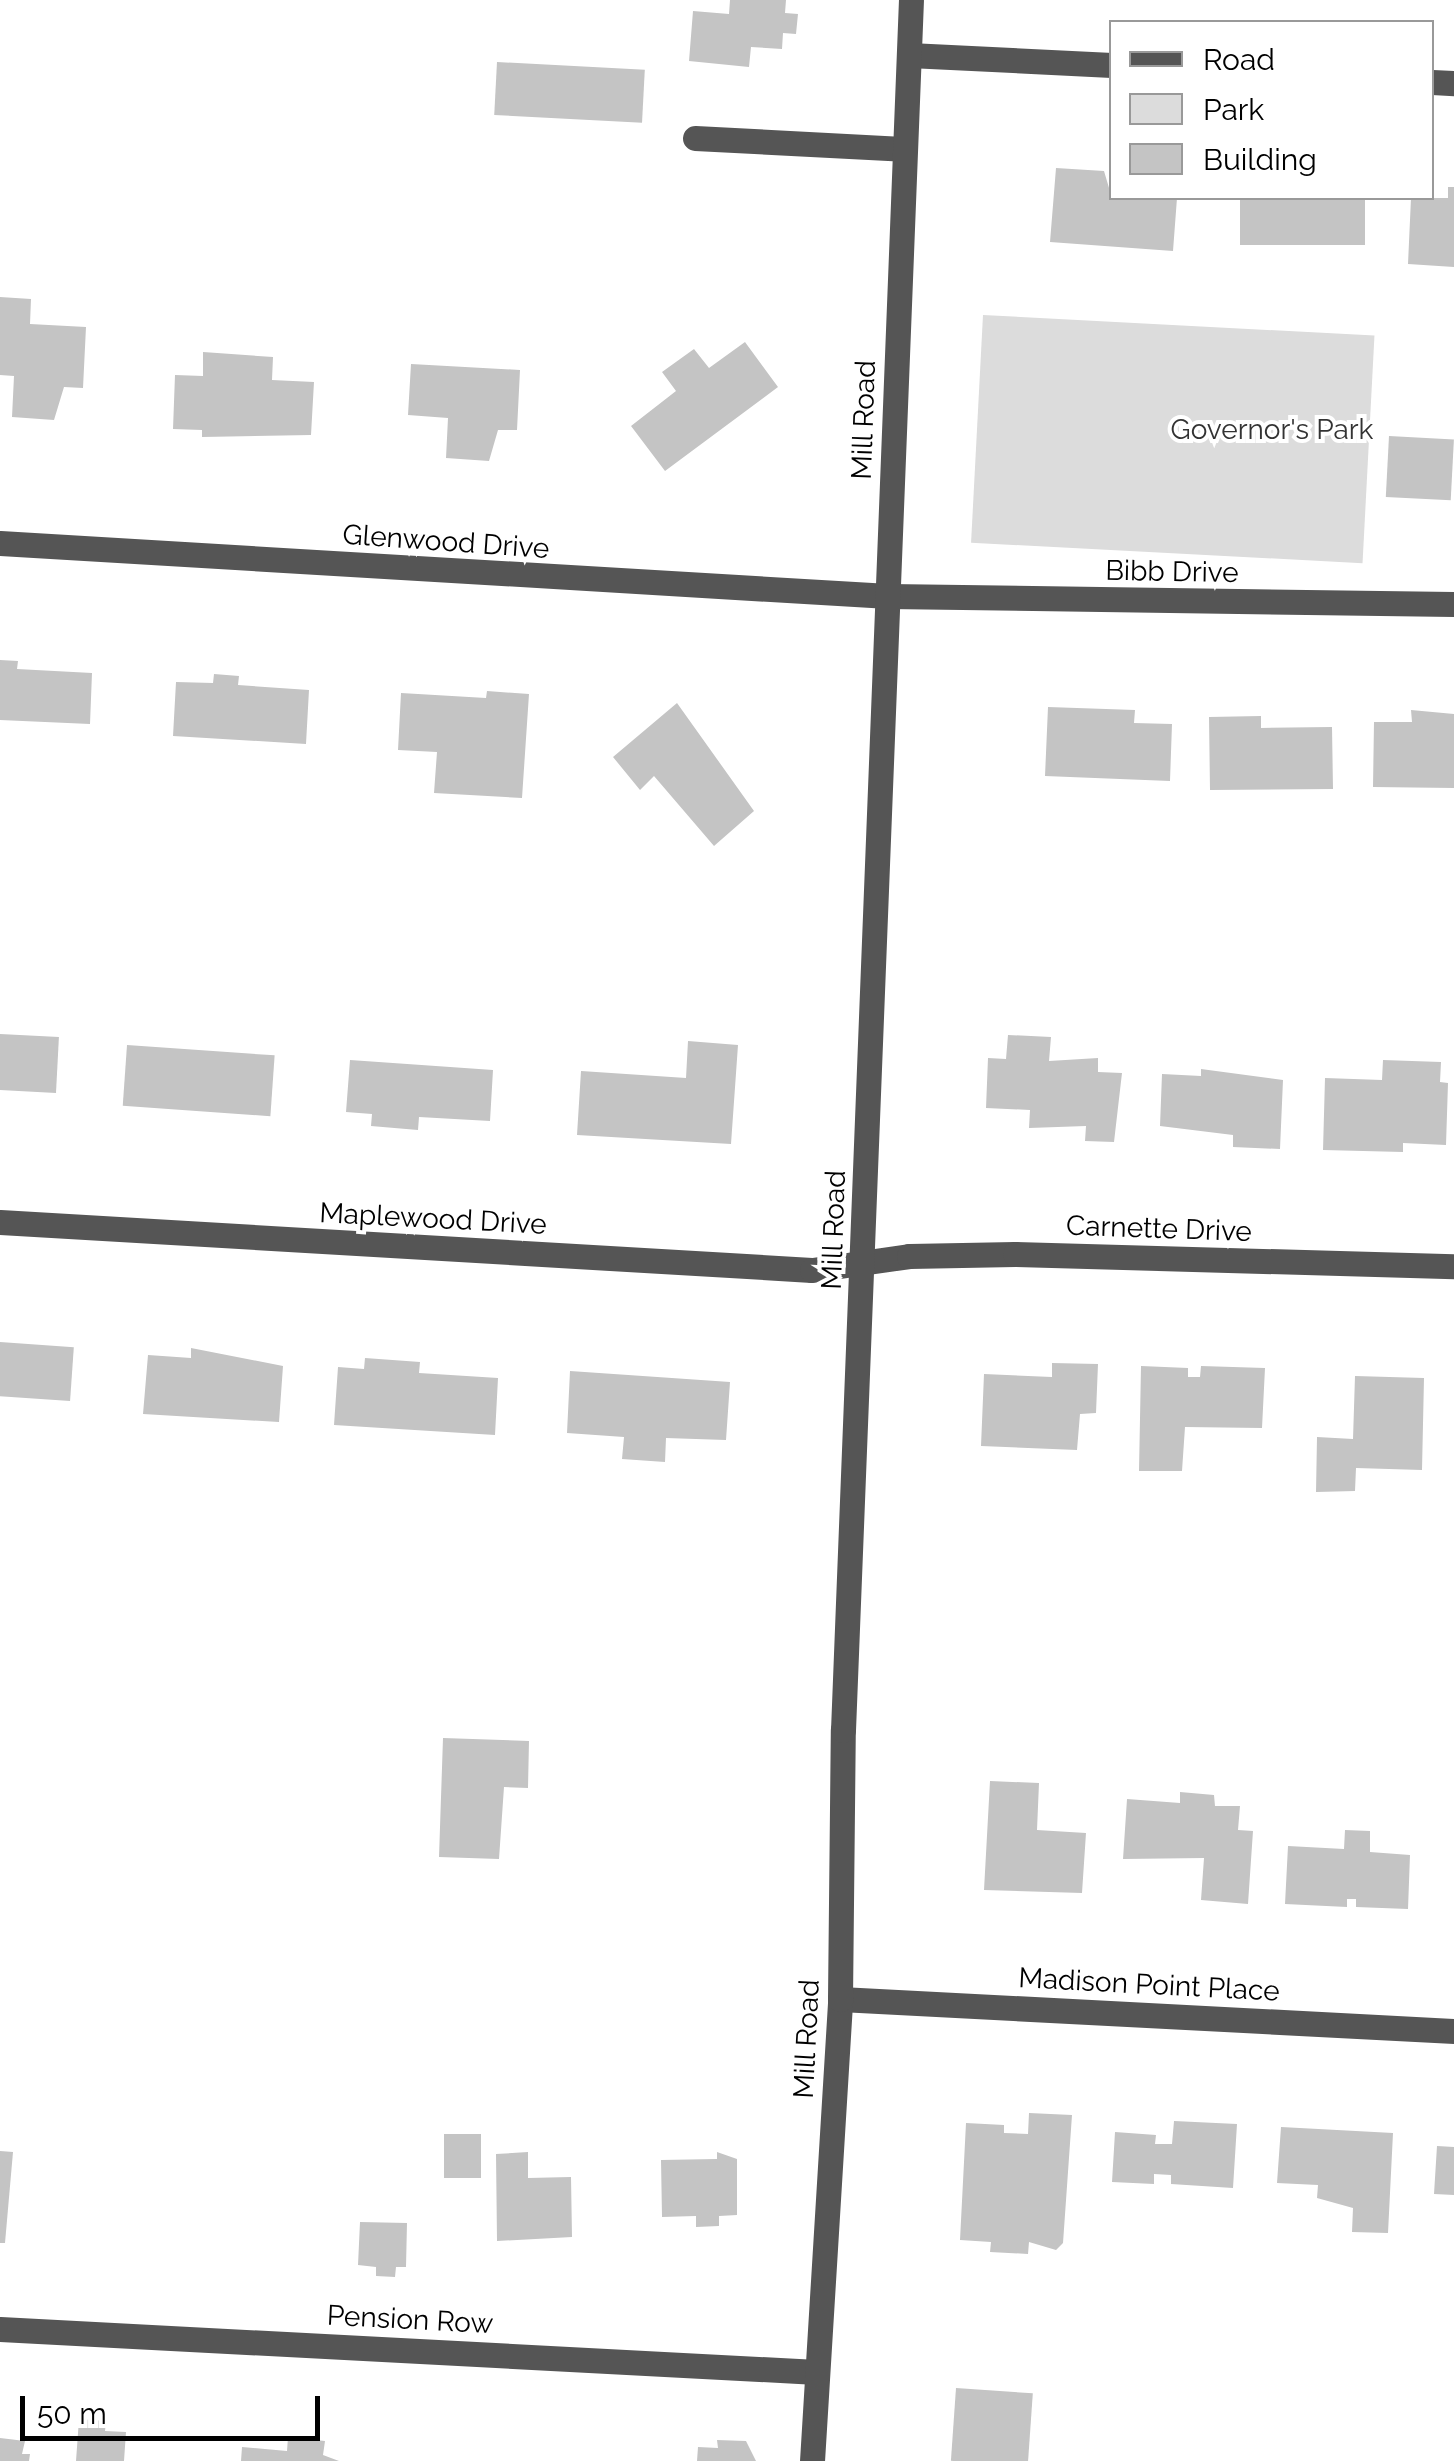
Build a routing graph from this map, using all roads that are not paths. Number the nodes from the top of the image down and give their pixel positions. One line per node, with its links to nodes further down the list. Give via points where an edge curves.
1 (912, 0): 2 (street, Mill Road)
2 (909, 54): 3 (street); 5 (street, Mill Road)
3 (1109, 65)
4 (695, 138): 5 (street)
5 (903, 149): 7 (street, Mill Road)
6 (0, 543): 7 (street, Glenwood Drive)
7 (888, 596): 8 (street, Bibb Drive); 11 (street, Mill Road)
8 (1454, 604)
9 (0, 1222): 11 (street, Maplewood Drive, via 698,1264)
10 (1454, 1266): 11 (street, Carnette Drive, via 1015,1254 909,1256)
11 (863, 1267): 12 (street, Mill Road, via 843,1730)
12 (840, 1999): 13 (street, Madison Point Place); 15 (street, Mill Road)
13 (1454, 2032)
14 (0, 2329): 15 (street, Pension Row)
15 (817, 2372): 16 (street, Mill Road)
16 (812, 2461)

